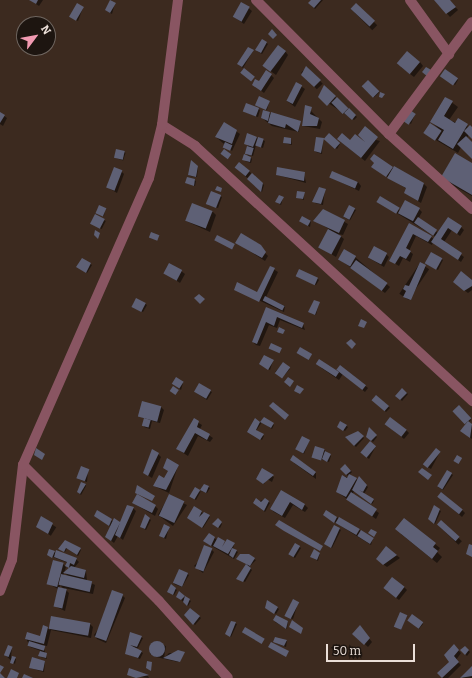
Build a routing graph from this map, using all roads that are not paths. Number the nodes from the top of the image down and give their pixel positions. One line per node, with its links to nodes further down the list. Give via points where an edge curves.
1 (178, 0): 6 (street)
2 (256, 0): 7 (street)
3 (410, 0): 5 (street)
4 (472, 22): 5 (street)
5 (449, 54): 7 (street)
6 (162, 125): 9 (street, via 195,146); 10 (street, via 149,178)
7 (390, 134): 8 (street)
8 (472, 210)
9 (472, 400)
10 (23, 464): 11 (street, via 12,560); 12 (street, via 159,601)
11 (0, 591)
12 (228, 678)

